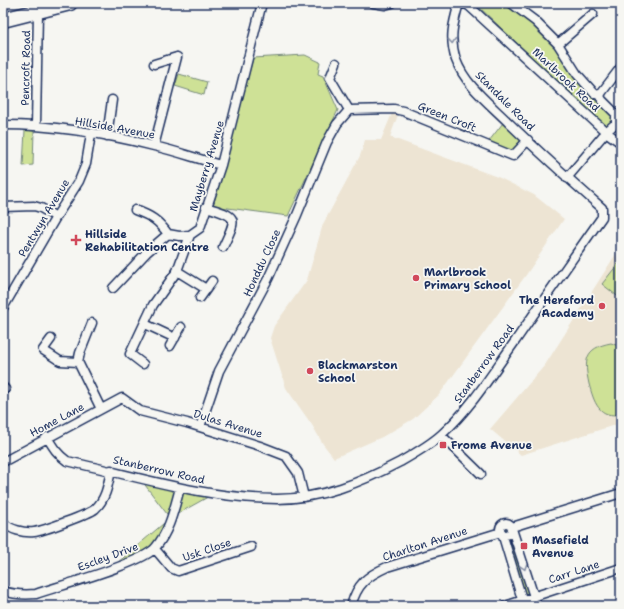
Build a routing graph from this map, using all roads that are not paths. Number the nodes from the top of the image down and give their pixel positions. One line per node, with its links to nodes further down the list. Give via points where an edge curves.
1 (70, 3): 8 (highway)
2 (262, 3): 26 (street, Mayberry Avenue)
3 (373, 3): 4 (street)
4 (392, 3)
5 (459, 3): 23 (street, Standale Road, one-way to 23, via 452,30 457,61 478,93)
6 (511, 3): 11 (street, Marlbrook Road, via 535,21)
7 (468, 4): 20 (street, Marlbrook Road)
8 (38, 11): 10 (highway); 19 (street, Pencroft Road)
9 (593, 14): 11 (street)
10 (3, 20)
11 (558, 44): 15 (street, Marlbrook Road, via 577,74)
12 (336, 63): 17 (street, via 330,78)
13 (154, 64): 25 (street, via 177,57)
14 (621, 67): 15 (street)
15 (600, 96): 20 (street, Marlbrook Road, via 617,118 616,123)
16 (112, 100): 22 (street)
17 (348, 110): 23 (street, Green Croft, via 403,110 513,156); 51 (street, Honddu Close, via 327,142 268,279 219,371)
18 (3, 125): 19 (street, Hillside Avenue)
19 (36, 126): 21 (street, Hillside Avenue)
20 (606, 132): 24 (street); 27 (street)
21 (91, 134): 22 (street, Hillside Avenue); 31 (street, Pentwyn Avenue, via 83,173)
22 (106, 136): 25 (street, Hillside Avenue)
23 (528, 140): 27 (street, Standale Road)
24 (621, 143)
25 (154, 146): 26 (street, Hillside Avenue)
26 (221, 165): 29 (street, Mayberry Avenue)
27 (567, 178): 52 (street, Stanberrow Road, via 602,208 602,217 474,400)
28 (3, 206): 31 (street, via 34,206)
29 (206, 207): 33 (street, Mayberry Avenue, via 200,228); 34 (street, via 225,213 233,220)
30 (135, 210): 32 (street, via 151,216)
31 (56, 217): 40 (street, Pentwyn Avenue)
32 (168, 234): 33 (street); 37 (street)
33 (190, 235): 35 (street)
34 (223, 247)
35 (177, 271): 38 (street); 42 (street, via 153,305)
36 (212, 281): 38 (street)
37 (113, 288)
38 (206, 289): 39 (street)
39 (200, 298)
40 (3, 308)
41 (92, 324): 47 (street)
42 (145, 324): 44 (street); 48 (street, via 130,354)
43 (181, 327): 44 (street)
44 (175, 338): 46 (street)
45 (51, 339): 47 (street, via 43,350 60,361)
46 (170, 346)
47 (78, 362): 50 (street)
48 (143, 364)
49 (122, 398): 50 (street, Home Lane); 51 (street, Dulas Avenue, via 140,411)
50 (101, 409): 53 (street, Home Lane)
51 (200, 427): 59 (street, Dulas Avenue, via 286,456 298,473)
52 (442, 435): 56 (street); 59 (street, Stanberrow Road, via 413,455 372,477 344,488)
53 (47, 437): 54 (street, Home Lane); 55 (street, Stanberrow Road, via 60,456 67,460)
54 (3, 462)
55 (110, 470): 57 (street, Stanberrow Road); 60 (street, via 102,501 94,510 84,515 35,532 19,531)
56 (481, 474)
57 (180, 488): 59 (street, Stanberrow Road, via 247,498 278,499); 64 (street, Escley Drive, via 167,533)
58 (621, 493): 61 (street)
59 (304, 496)
60 (3, 522)
61 (512, 528): 62 (street, Charlton Avenue, via 508,535); 67 (street, one-way to 67)
62 (501, 532): 68 (street); 69 (street, Charlton Avenue, via 394,565 370,575 360,585)
63 (251, 547): 64 (street, Usk Close, via 178,572 171,568)
64 (155, 549): 66 (street, Escley Drive, via 126,564 36,594 22,595)
65 (621, 568): 67 (street, Carr Lane)
66 (3, 591)
67 (534, 596): 68 (street, Carr Lane); 71 (street)
68 (524, 603): 70 (street, Carr Lane)
69 (351, 606)
70 (505, 606)
71 (537, 606)

